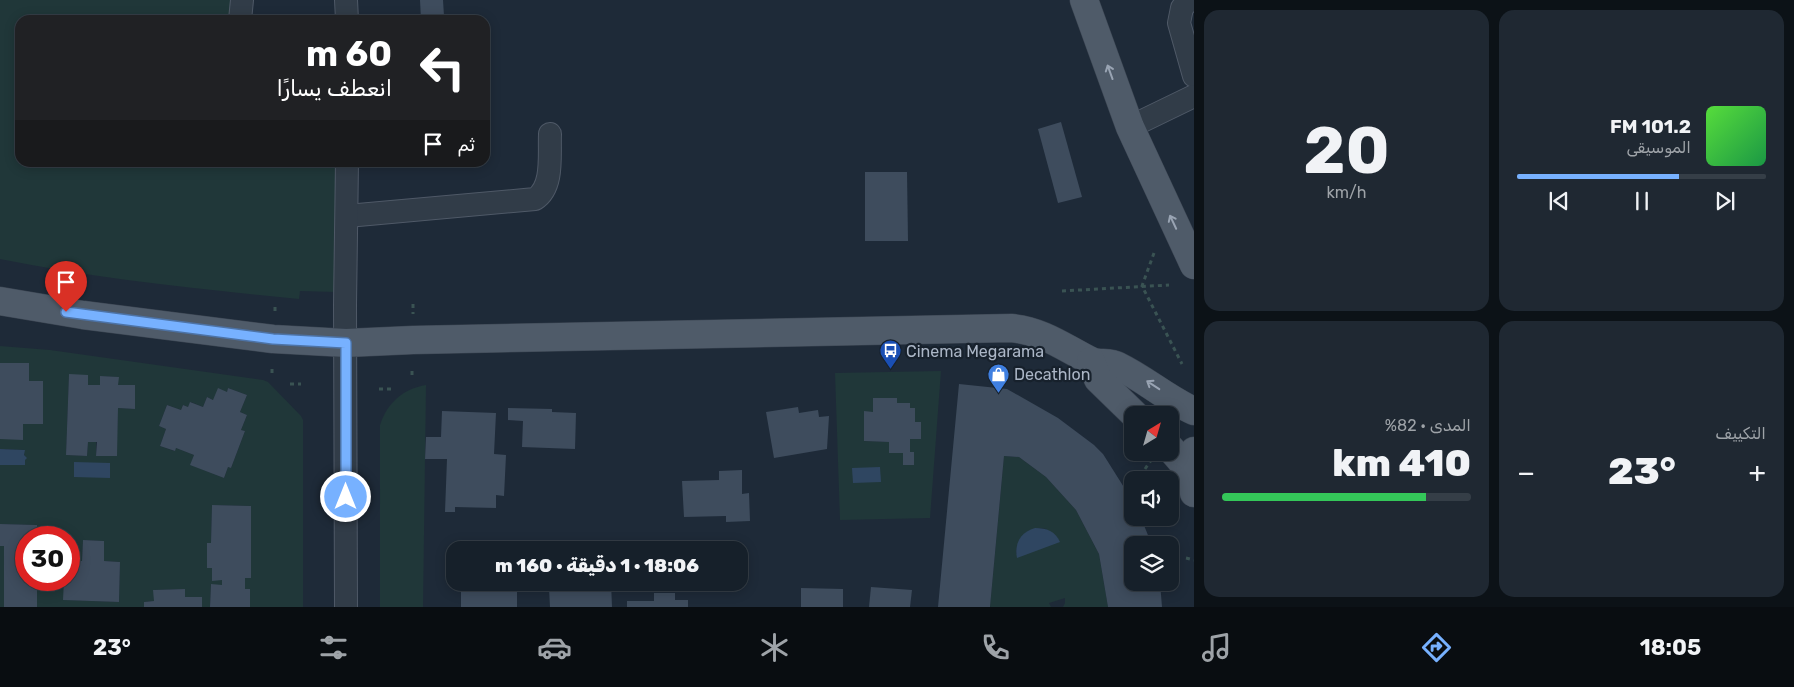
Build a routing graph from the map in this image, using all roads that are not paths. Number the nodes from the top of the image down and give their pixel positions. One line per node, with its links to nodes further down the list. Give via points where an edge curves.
1 (242, 0): 5 (street)
2 (346, 0): 6 (street)
3 (1084, 0): 9 (main road, one-way to 3)
4 (1189, 0): 7 (street, via 1182,8 1179,23)
5 (240, 15)
6 (347, 15)
7 (1194, 76)
8 (1194, 96): 9 (street)
9 (1130, 127): 13 (main road, one-way to 9)
10 (550, 134): 12 (street, via 548,182 543,193 535,199)
11 (347, 167): 12 (street)
12 (347, 216): 15 (street)
13 (1194, 265)
14 (0, 301): 15 (main road, via 264,338)
15 (346, 343): 16 (main road, via 1002,328 1021,329 1043,336); 21 (street)
16 (1091, 361): 17 (main road, via 1098,379); 18 (main road, one-way to 16, via 1115,364)
17 (1126, 406)
18 (1194, 411)
19 (1179, 458): 20 (main road)
20 (1193, 474)
21 (346, 607)

